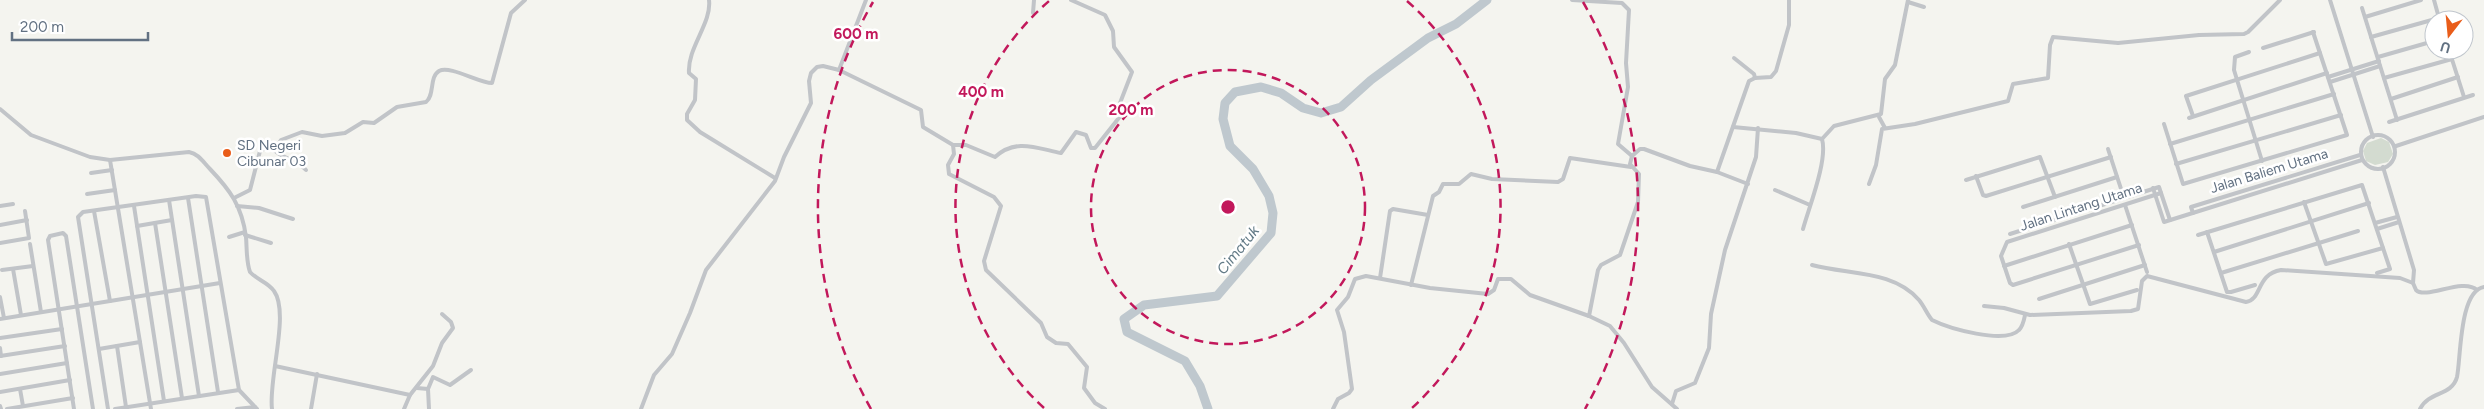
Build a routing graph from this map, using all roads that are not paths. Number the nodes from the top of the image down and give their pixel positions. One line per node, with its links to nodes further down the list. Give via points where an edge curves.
1 (525, 0): 58 (street, via 511,12 492,83 442,70 437,72 430,99 426,102 396,107 374,123 363,122 345,133 322,136 302,132 281,140 276,148)
2 (709, 0): 76 (street, via 710,9 689,67 689,73 696,79 694,100 687,120 700,132)
3 (866, 0): 28 (street)
4 (1034, 0): 14 (street)
5 (1071, 0): 55 (street, via 1105,15 1113,31 1114,47 1132,72 1120,103 1122,114 1095,148 1090,148 1086,135 1076,132 1061,153 1018,145 1004,149 995,157 966,145)
6 (1572, 0): 61 (street, via 1622,3 1629,10 1628,82 1618,144)
7 (1789, 0): 32 (street, via 1789,25 1776,71 1771,77)
8 (2280, 0): 51 (street, via 2244,34 2118,43 2055,37 2051,39 2048,78 2013,84 2008,101 1921,123)
9 (2330, 0): 27 (street)
10 (2421, 0): 15 (street)
11 (1908, 1): 12 (street); 43 (street, via 1895,65 1885,79 1883,110)
12 (1924, 7)
13 (2362, 8): 15 (street)
14 (1033, 13)
15 (2365, 17): 17 (street)
16 (2424, 23): 17 (street)
17 (2371, 37): 23 (street)
18 (2424, 44): 23 (street)
19 (2263, 48): 21 (street, via 2313,32)
20 (2249, 52): 34 (street, via 2235,57)
21 (2320, 53): 29 (street); 34 (street)
22 (1734, 58): 32 (street)
23 (2378, 59): 26 (street); 27 (street)
24 (2445, 60): 33 (street)
25 (2453, 60): 31 (street)
26 (2380, 66): 30 (street); 33 (street)
27 (2352, 69): 29 (street); 30 (street)
28 (839, 70): 55 (street, via 921,110 923,127); 76 (street, via 823,66 811,73 811,103)
29 (2327, 75): 35 (street); 40 (street)
30 (2354, 75): 35 (street); 52 (street)
31 (2458, 77): 38 (street); 39 (street)
32 (1755, 78): 49 (street, via 1749,82)
33 (2384, 78): 39 (street)
34 (2237, 80): 40 (street); 40 (street, via 2186,96 2191,117)
35 (2330, 82): 36 (street)
36 (2334, 94): 42 (street); 45 (street)
37 (2473, 95): 38 (street)
38 (2464, 98): 46 (street)
39 (2391, 99): 46 (street)
40 (2243, 100): 45 (street)
41 (0, 110): 63 (street, via 31,136 90,158)
42 (2340, 115): 54 (street); 65 (street, via 2347,135)
43 (1878, 116): 51 (street); 53 (street, via 1839,124)
44 (2484, 117): 57 (street)
45 (2249, 120): 54 (street); 56 (street)
46 (2397, 120): 47 (street)
47 (2389, 122)
48 (2164, 124): 56 (street)
49 (1733, 127): 50 (street); 71 (street)
50 (1758, 128): 53 (street); 78 (street, via 1758,150)
51 (1884, 128): 79 (street)
52 (2373, 137): 57 (street, via 2386,137); 60 (street, via 2365,143)
53 (1822, 139): 94 (street, via 1824,147)
54 (2256, 140): 65 (street); 66 (street)
55 (953, 144): 214 (street, via 949,174 994,197 1000,206 984,261 986,270 1041,323 1047,337 1056,343 1068,344 1086,367 1084,388 1095,404)
56 (2170, 144): 66 (street)
57 (2396, 146): 68 (street, via 2395,158)
58 (272, 148): 70 (street, via 280,155 299,162); 88 (street, via 260,151 249,192)
59 (2108, 149): 62 (street)
60 (2360, 154): 64 (street); 103 (street, Jalan Baliem Utama, via 2191,207)
61 (1632, 156): 67 (street); 71 (street, via 1644,149)
62 (2111, 157): 74 (street); 75 (street)
63 (110, 160): 69 (street); 88 (street, via 192,152 221,180)
64 (2362, 160): 68 (street, via 2371,167); 103 (street, Jalan Baliem Utama)
65 (2262, 161): 66 (street, via 2183,184)
66 (2176, 164)
67 (1631, 167): 104 (street, via 1570,158 1563,179 1558,182 1469,175 1459,184 1442,185 1433,196); 170 (street, via 1639,174 1637,206 1620,255 1601,264 1598,270)
68 (2382, 168): 105 (street)
69 (112, 170): 72 (street); 81 (street)
70 (306, 170)
71 (1716, 172): 78 (street)
72 (91, 174)
73 (1976, 176): 74 (street, via 2040,157); 74 (street, via 1984,196); 77 (street)
74 (2048, 176): 86 (street)
75 (2117, 177): 86 (street); 89 (street)
76 (775, 178): 213 (street, via 706,270 672,354 654,375)
77 (1966, 180)
78 (1748, 184): 198 (street, via 1725,250 1704,360 1695,383 1676,391)
79 (1869, 184)
80 (2153, 188): 83 (street, Jalan Lintang Utama, via 2159,186); 85 (street); 89 (street, Jalan Lintang Utama)
81 (115, 190): 84 (street); 100 (street)
82 (1775, 190): 94 (street)
83 (2161, 193): 85 (street, Jalan Lintang Utama); 110 (street)
84 (87, 194)
85 (2156, 195): 95 (street, Jalan Lintang Utama); 110 (street, Jalan Baliem Utama, via 2164,222)
86 (2055, 197): 99 (street)
87 (188, 198): 90 (street); 147 (street, via 206,197); 151 (street)
88 (234, 198): 98 (street)
89 (2124, 198): 106 (street, Jalan Lintang Utama)
90 (169, 200): 97 (street); 109 (street)
91 (2304, 202): 92 (street, via 2362,185); 111 (street); 122 (street)
92 (2369, 203): 111 (street); 114 (street)
93 (13, 204): 96 (street)
94 (1810, 205): 119 (street)
95 (2125, 205): 116 (street, Jalan Lintang Utama); 117 (street)
96 (0, 206)
97 (134, 206): 100 (street); 118 (street)
98 (237, 206): 107 (street, via 259,208); 123 (street)
99 (2023, 207)
100 (118, 208): 102 (street); 159 (street)
101 (25, 211): 108 (street)
102 (94, 211): 161 (street); 162 (street, via 83,212 78,217)
103 (2193, 213): 110 (street, Jalan Baliem Utama)
104 (1428, 215): 145 (street, via 1390,211); 149 (street)
105 (2397, 217): 112 (street); 114 (street)
106 (2059, 218): 116 (street); 124 (street, Jalan Lintang Utama)
107 (293, 219)
108 (26, 220): 115 (street); 127 (street, via 30,238)
109 (172, 220): 113 (street); 153 (street)
110 (2170, 220)
111 (2310, 220): 131 (street); 134 (street)
112 (2399, 222): 120 (street); 146 (street, via 2414,270)
113 (155, 223): 118 (street); 156 (street)
114 (2375, 223): 120 (street)
115 (0, 225)
116 (2061, 225): 139 (street, Jalan Lintang Utama, via 2007,242 2001,254)
117 (2132, 225): 130 (street); 132 (street)
118 (137, 226): 157 (street)
119 (1803, 229)
120 (2377, 229): 133 (street)
121 (2358, 231): 131 (street)
122 (2207, 232): 125 (street); 134 (street)
123 (245, 234): 126 (street); 128 (street); 181 (street, via 250,272 270,286 278,297 280,322)
124 (2010, 234)
125 (2198, 235)
126 (229, 237)
127 (0, 243)
128 (270, 243)
129 (30, 244): 138 (street)
130 (2069, 244): 136 (street); 139 (street)
131 (2317, 244): 133 (street, via 2324,262 2329,264); 143 (street)
132 (2139, 245): 136 (street); 137 (street)
133 (2383, 248): 144 (street, via 2390,269)
134 (2214, 252): 143 (street)
135 (1812, 265): 169 (street, via 1889,278 1917,298 1932,320 1976,333 1997,336 2016,332)
136 (2076, 265): 139 (street, via 2011,285); 148 (street)
137 (2145, 265): 142 (street); 148 (street)
138 (33, 266): 140 (street); 166 (street)
139 (2004, 266)
140 (13, 269): 141 (street); 168 (street)
141 (2, 270)
142 (2147, 272)
143 (2221, 273): 150 (street, via 2227,292)
144 (2377, 273)
145 (1380, 278): 149 (street); 215 (street, via 1366,276 1355,279 1348,297 1337,310 1344,332 1352,388 1350,393 1338,399)
146 (2413, 283): 155 (street, via 2421,293 2470,286); 169 (street, via 2400,278 2281,270 2265,277 2253,300 2246,302 2147,276 2142,281 2137,310)
147 (220, 284): 151 (street); 189 (street)
148 (2082, 284): 154 (street, via 2090,304); 160 (street)
149 (1411, 285): 170 (street, via 1488,294 1494,290 1498,279 1506,278 1530,295)
150 (2255, 285)
151 (201, 286): 153 (street); 191 (street)
152 (2484, 287): 155 (street)
153 (183, 289): 156 (street); 193 (street)
154 (2137, 290)
155 (2477, 290): 217 (street, via 2467,307 2455,382 2443,392 2429,397)
156 (166, 293): 157 (street); 195 (street)
157 (149, 295): 159 (street); 196 (street)
158 (0, 298): 171 (street)
159 (131, 298): 161 (street); 174 (street)
160 (2039, 298)
161 (110, 301): 162 (street)
162 (92, 304): 163 (street); 178 (street)
163 (77, 306): 165 (street); 165 (street, via 63,233 50,236 48,240); 204 (street)
164 (1984, 306): 169 (street)
165 (59, 309): 166 (street); 172 (street)
166 (41, 312): 168 (street)
167 (442, 314): 186 (street, via 453,328)
168 (21, 315): 171 (street)
169 (2025, 315)
170 (1589, 316): 198 (street, via 1614,330 1652,386)
171 (2, 319)
172 (62, 328): 173 (street); 175 (street)
173 (0, 338)
174 (140, 342): 176 (street); 197 (street)
175 (65, 346): 179 (street); 180 (street)
176 (117, 346): 178 (street); 200 (street)
177 (0, 348): 179 (street)
178 (99, 349): 205 (street)
179 (1, 356)
180 (67, 363): 183 (street); 185 (street)
181 (275, 366): 184 (street); 209 (street)
182 (471, 370): 188 (street, via 450,385 433,377)
183 (0, 374)
184 (317, 374): 192 (street); 210 (street)
185 (70, 380): 187 (street); 194 (street)
186 (417, 388): 188 (street); 192 (street)
187 (20, 389): 190 (street); 199 (street)
188 (428, 389): 212 (street)
189 (239, 390): 191 (street); 201 (street)
190 (0, 392)
191 (218, 392): 193 (street)
192 (410, 395): 211 (street)
193 (199, 396): 195 (street)
194 (73, 398): 199 (street); 203 (street)
195 (182, 398): 196 (street)
196 (164, 401): 197 (street)
197 (150, 403): 200 (street); 207 (street)
198 (1672, 404): 216 (street)
199 (23, 406): 202 (street)
200 (126, 407): 206 (street)
201 (256, 408): 208 (street)
202 (7, 409)
203 (74, 409)
204 (93, 409)
205 (108, 409)
206 (116, 409)
207 (151, 409)
208 (237, 409)
209 (272, 409)
210 (311, 409)
211 (404, 409)
212 (429, 409)
213 (641, 409)
214 (1104, 409)
215 (1333, 409)
216 (1677, 409)
217 (2420, 409)

